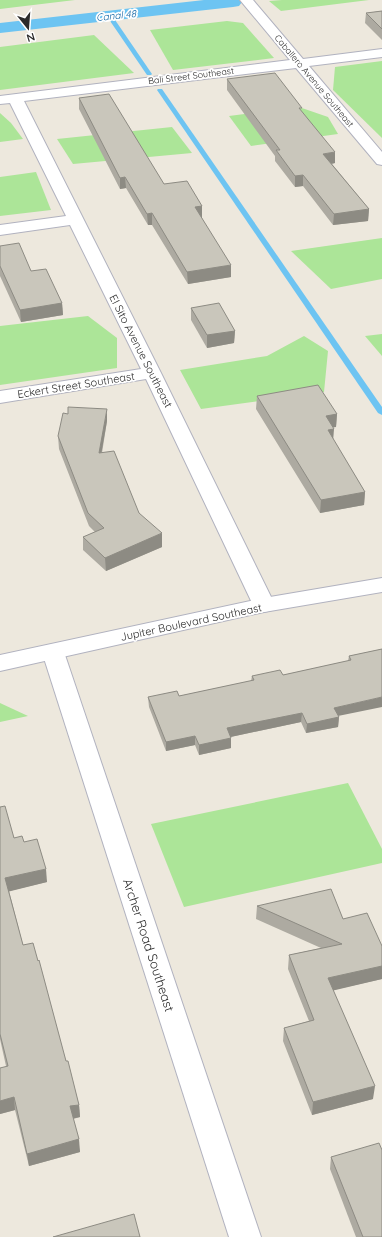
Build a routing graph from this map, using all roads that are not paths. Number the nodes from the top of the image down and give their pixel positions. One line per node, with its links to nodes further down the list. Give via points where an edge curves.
1 (246, 0): 3 (street, Caballero Avenue Southeast)
2 (382, 53): 3 (street, Bali Street Southeast)
3 (299, 63): 4 (street, Bali Street Southeast); 5 (street, Caballero Avenue Southeast)
4 (8, 99): 6 (street, El Sito Avenue Southeast)
5 (382, 161)
6 (74, 220): 7 (street); 8 (street, El Sito Avenue Southeast)
7 (0, 230)
8 (152, 373): 9 (street, Eckert Street Southeast); 11 (street, El Sito Avenue Southeast)
9 (0, 397)
10 (382, 585): 11 (street, Jupiter Boulevard Southeast)
11 (264, 606): 12 (street, Jupiter Boulevard Southeast)
12 (53, 652): 13 (street, Jupiter Boulevard Southeast); 14 (street, Archer Road Southeast)
13 (0, 663)
14 (245, 1237)

